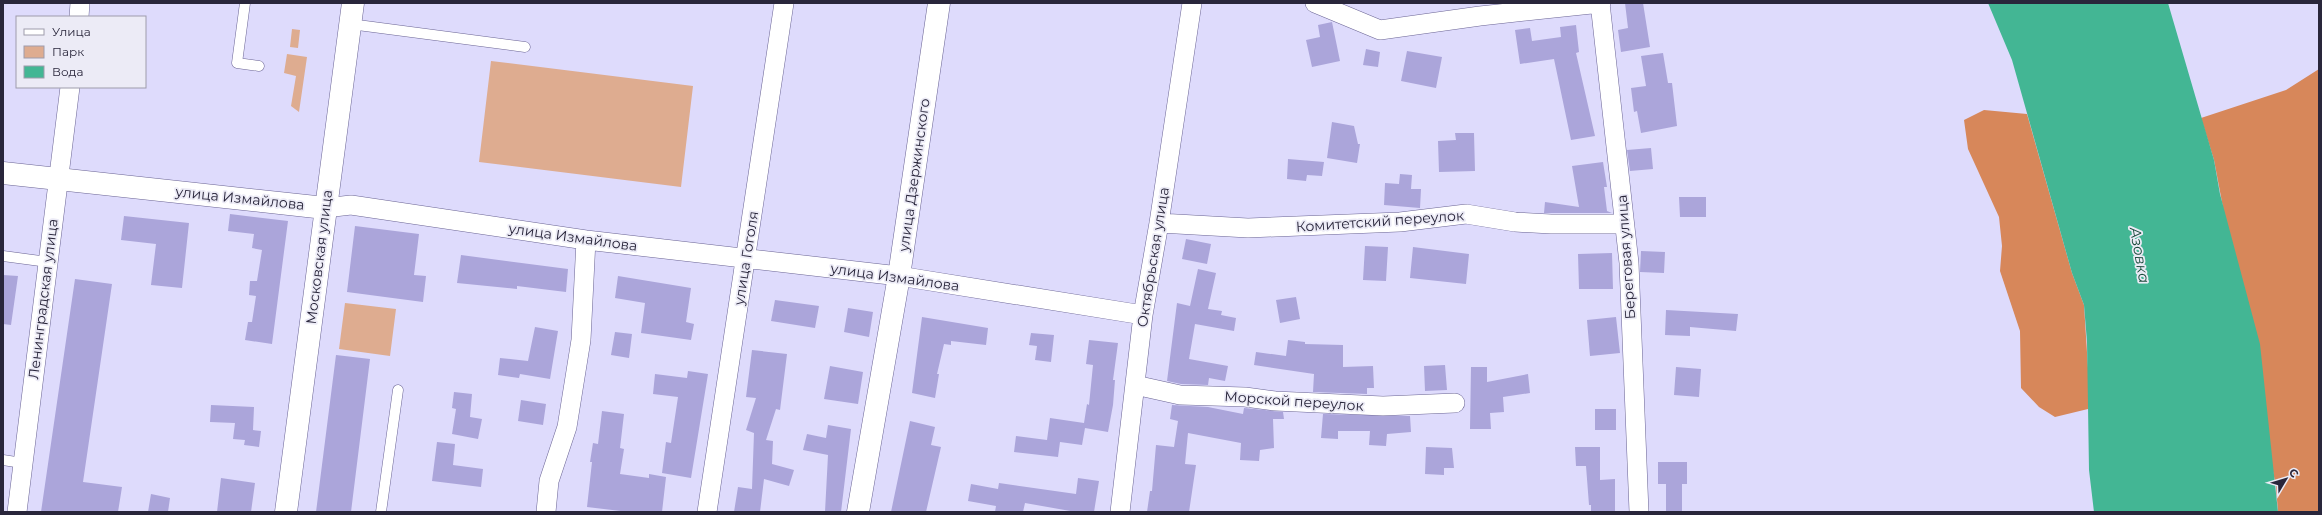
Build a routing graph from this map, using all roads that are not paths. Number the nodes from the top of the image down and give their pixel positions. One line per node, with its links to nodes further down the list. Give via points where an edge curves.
1 (80, 3): 9 (street)
2 (245, 3): 11 (lane, via 237,63)
3 (784, 3): 20 (street, улица Гоголя)
4 (939, 3): 22 (street, улица Дзержинского)
5 (1192, 3): 16 (street, Октябрьская улица)
6 (1315, 3): 7 (street, via 1380,30)
7 (1601, 3): 17 (street, Береговая улица)
8 (351, 14): 10 (lane); 15 (street, Московская улица)
9 (79, 16)
10 (525, 47)
11 (259, 66)
12 (70, 88): 14 (street, Ленинградская улица)
13 (3, 173): 14 (street, улица Измайлова)
14 (58, 180): 15 (street, улица Измайлова); 21 (street, Ленинградская улица)
15 (325, 208): 18 (street, улица Измайлова, via 351,205); 30 (street, Московская улица)
16 (1159, 223): 17 (street, Комитетский переулок, via 1256,228 1400,222 1466,214 1529,223); 23 (street, Октябрьская улица)
17 (1624, 224): 36 (street, Береговая улица, via 1629,263)
18 (586, 240): 20 (street, улица Измайлова); 32 (street, via 581,340 566,427 549,481)
19 (3, 256): 21 (lane)
20 (745, 258): 22 (street, улица Измайлова); 33 (street, улица Гоголя)
21 (48, 262): 28 (street, Ленинградская улица)
22 (899, 276): 23 (street, улица Измайлова); 34 (street, улица Дзержинского)
23 (1143, 315): 24 (street, Октябрьская улица)
24 (1135, 385): 26 (street, Морской переулок, via 1180,395 1245,397 1275,401 1383,406); 35 (street, Октябрьская улица)
25 (398, 390): 31 (lane)
26 (1455, 403)
27 (3, 460): 28 (lane)
28 (22, 463): 29 (street, Ленинградская улица)
29 (17, 512)
30 (286, 512)
31 (381, 512)
32 (546, 512)
33 (707, 512)
34 (858, 512)
35 (1120, 512)
36 (1639, 512)

